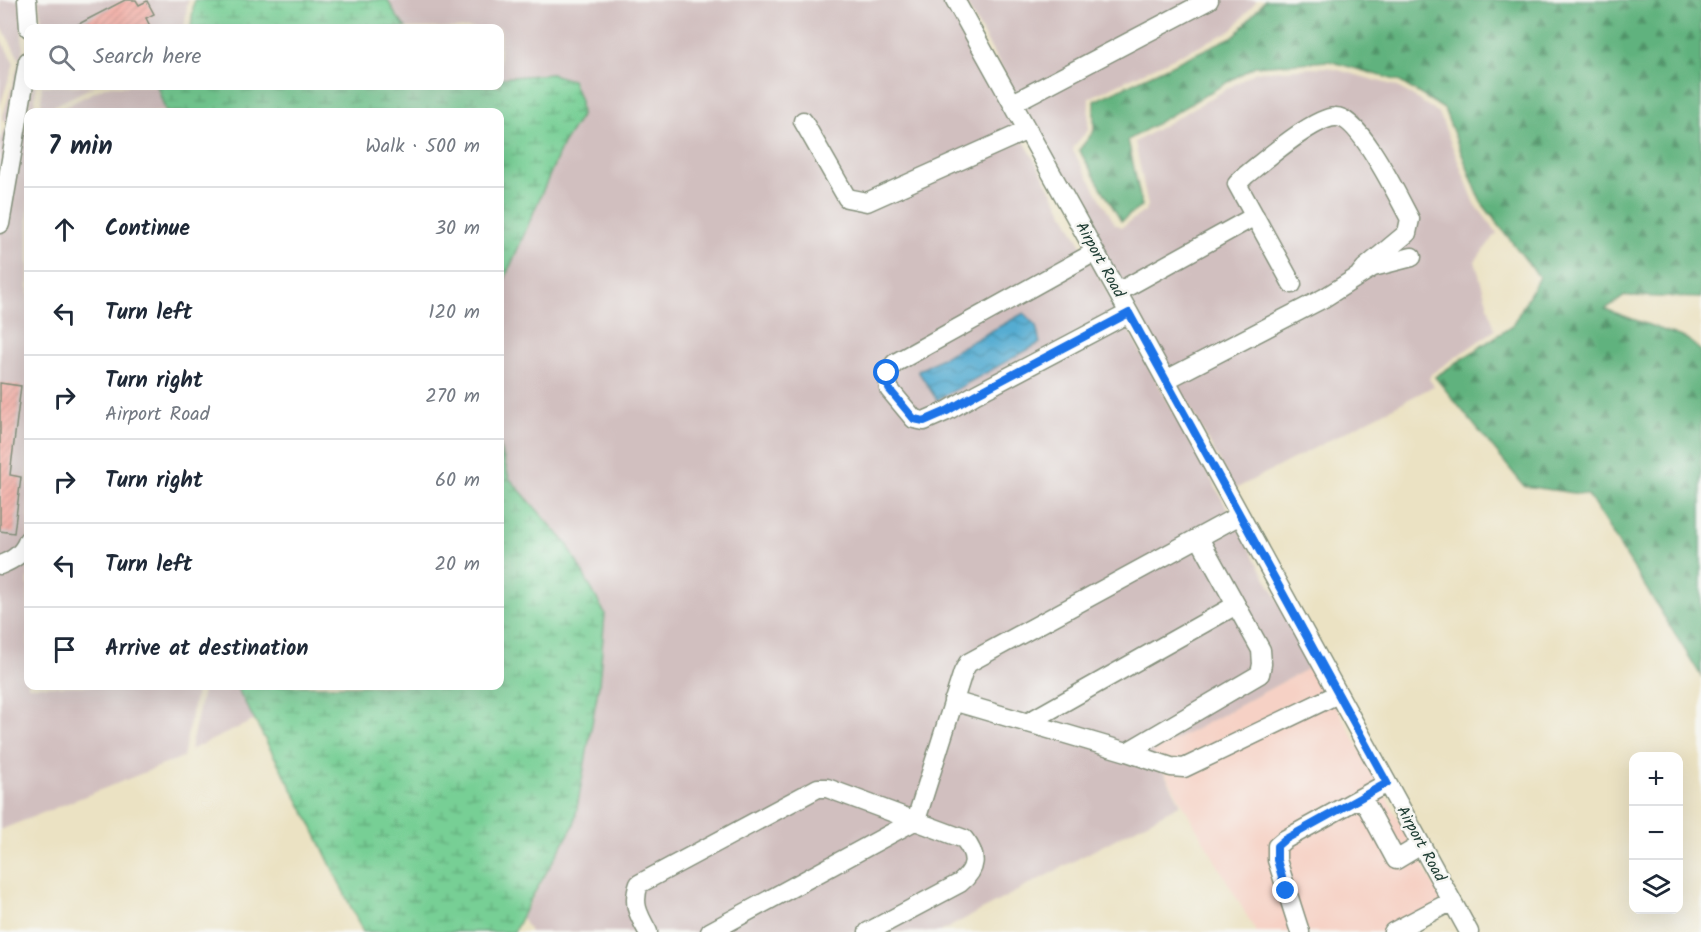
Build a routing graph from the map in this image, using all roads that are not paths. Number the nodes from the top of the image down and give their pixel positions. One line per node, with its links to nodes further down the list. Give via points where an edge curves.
1 (27, 0): 4 (street)
2 (1209, 0): 6 (street)
3 (960, 2): 6 (street, Airport Road)
4 (29, 24)
5 (26, 90): 7 (street)
6 (1013, 103): 10 (street, Airport Road)
7 (24, 108)
8 (24, 112): 11 (street)
9 (803, 121): 10 (street, via 847,198 867,202)
10 (1028, 129): 14 (street, Airport Road)
11 (20, 163): 13 (street)
12 (1255, 216): 16 (street, via 1237,184 1315,124 1336,117 1349,121 1381,166 1410,219 1407,233); 17 (street); 18 (street)
13 (0, 224)
14 (1095, 252): 18 (street, Airport Road); 19 (street, via 895,363 887,373 889,389 914,419 924,421)
15 (1412, 257): 16 (street)
16 (1360, 274): 20 (street, via 1324,298)
17 (1292, 284)
18 (1118, 292): 19 (street, Airport Road)
19 (1129, 313): 20 (street, Airport Road)
20 (1166, 380): 21 (street, Airport Road)
21 (1240, 515): 22 (street); 26 (street, Airport Road)
22 (1199, 538): 25 (street); 27 (street, via 968,663)
23 (24, 551): 24 (street)
24 (0, 565)
25 (1236, 605): 28 (street); 29 (street, via 1261,650 1260,674)
26 (1338, 693): 29 (street, via 1184,768); 30 (street, Airport Road)
27 (953, 701): 28 (street); 32 (street)
28 (1027, 723): 29 (street)
29 (1127, 752)
30 (1387, 783): 31 (street); 33 (street, Airport Road)
31 (1362, 797): 33 (street, via 1396,860); 38 (street, via 1277,846 1277,860)
32 (916, 820): 35 (street, via 818,788 639,884 636,906); 36 (street); 37 (street, via 964,839 974,860 970,874)
33 (1421, 845): 34 (street, Airport Road)
34 (1452, 901): 39 (street); 40 (street, Airport Road)
35 (648, 932)
36 (710, 932)
37 (868, 932)
38 (1300, 932)
39 (1394, 932)
40 (1468, 932)

